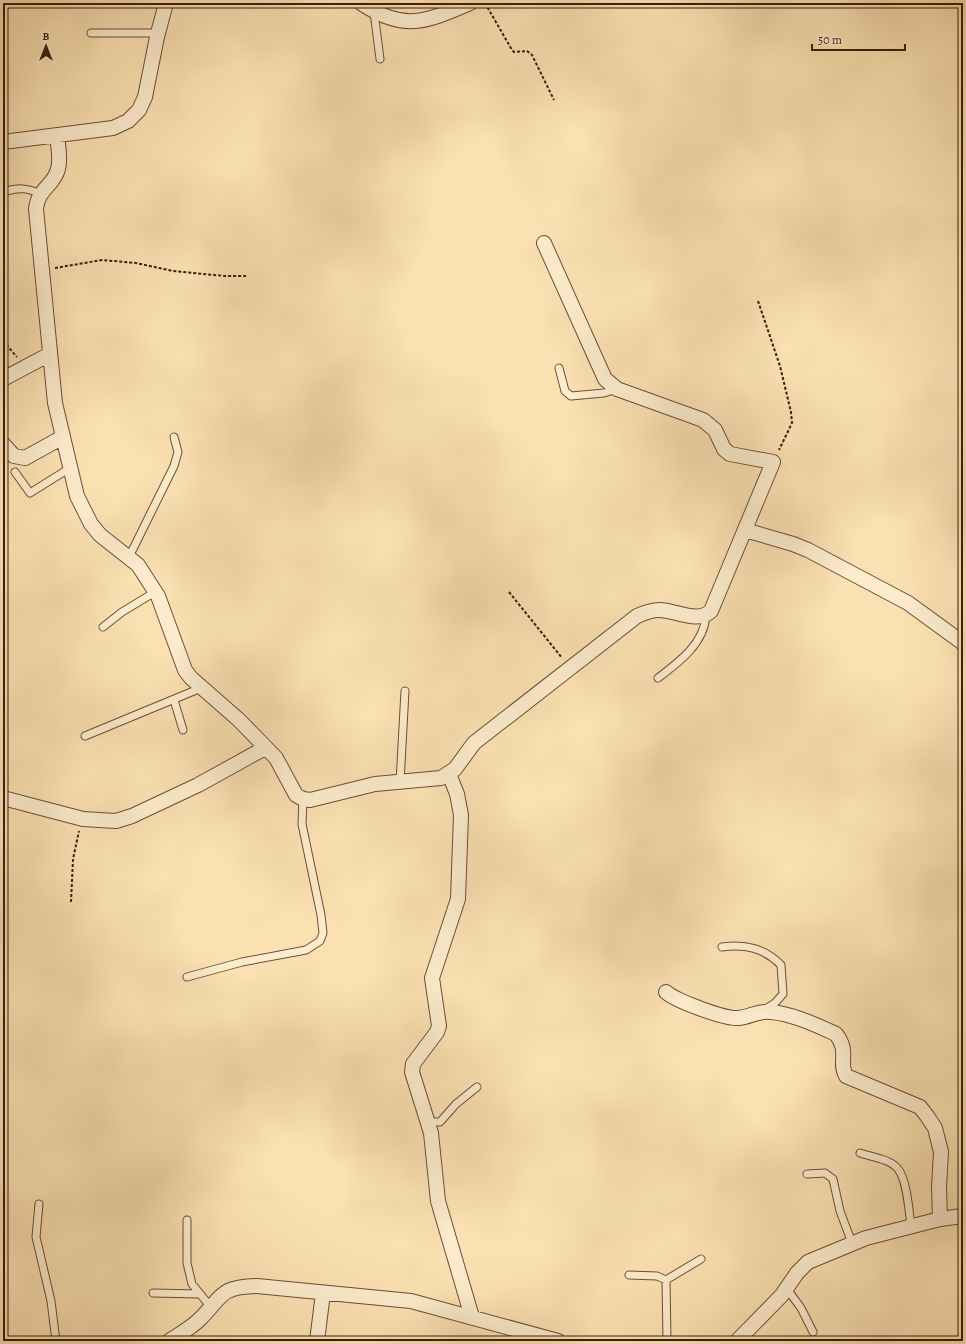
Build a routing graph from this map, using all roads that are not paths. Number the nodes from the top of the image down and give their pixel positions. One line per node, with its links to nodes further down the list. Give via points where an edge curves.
1 (166, 3): 6 (street)
2 (361, 3): 4 (street)
3 (470, 3): 4 (street, via 422,21 387,18)
4 (374, 12): 7 (lane)
5 (91, 33): 6 (lane)
6 (158, 33): 8 (street, via 145,98 139,110 128,121 113,128)
7 (380, 59)
8 (57, 135): 9 (street); 11 (street, via 58,170 54,179)
9 (3, 142)
10 (3, 192): 11 (lane, via 25,188)
11 (40, 194): 13 (street, via 36,209)
12 (544, 244): 16 (street, via 605,379)
13 (50, 354): 15 (street); 17 (street, via 55,403)
14 (559, 368): 16 (lane, via 565,391 571,396)
15 (3, 379)
16 (617, 389): 22 (street, via 703,420 715,430 724,449 730,454 774,462)
17 (63, 437): 19 (street, via 25,458 14,456); 20 (street)
18 (174, 437): 23 (lane, via 178,452 174,466)
19 (3, 444)
20 (70, 468): 21 (lane, via 30,493); 23 (street, via 77,496 91,524 100,535)
21 (15, 472)
22 (745, 530): 25 (street, via 711,611); 27 (street, via 808,550 908,603)
23 (129, 557): 24 (street, via 138,565)
24 (155, 592): 26 (lane); 29 (street, via 163,606 185,670)
25 (706, 616): 28 (lane, via 704,627 688,653); 35 (street, via 698,617 660,610 648,611 637,616 474,743)
26 (103, 627)
27 (963, 643)
28 (658, 678)
29 (201, 688): 31 (lane); 34 (street, via 239,720)
30 (405, 691): 36 (lane)
31 (174, 700): 32 (lane); 33 (lane)
32 (183, 730)
33 (85, 736)
34 (265, 748): 37 (street, via 198,785 132,816 116,820 83,819); 38 (street, via 281,766 296,795)
35 (449, 774): 36 (street, via 433,780); 44 (street, via 459,799 461,815 458,900 432,978 439,1026 413,1064 412,1072)
36 (400, 782): 38 (street, via 375,784 310,800)
37 (3, 798)
38 (302, 799): 40 (lane, via 302,824 321,915 323,933 320,941 306,950 242,962)
39 (722, 947): 42 (lane, via 757,948 781,965 782,994)
40 (187, 977)
41 (666, 992): 42 (street, via 730,1018)
42 (762, 1012): 49 (street, via 779,1013 836,1034 844,1050 843,1071 846,1076 920,1107 935,1128 941,1152)
43 (477, 1087): 44 (lane, via 456,1104 440,1122)
44 (428, 1122): 61 (street, via 438,1201)
45 (860, 1153): 51 (lane, via 888,1162 897,1168 902,1178)
46 (807, 1174): 52 (lane, via 825,1173 833,1179 840,1212)
47 (39, 1204): 63 (lane, via 36,1237 51,1301)
48 (963, 1216): 49 (street)
49 (940, 1219): 51 (street)
50 (187, 1220): 59 (lane, via 187,1264 192,1284)
51 (911, 1226): 52 (street)
52 (852, 1242): 56 (street, via 808,1262)
53 (701, 1258): 55 (lane)
54 (629, 1275): 55 (lane, via 657,1276)
55 (666, 1280): 67 (lane)
56 (787, 1289): 62 (lane, via 801,1308); 68 (street)
57 (153, 1293): 59 (lane)
58 (323, 1293): 60 (street, via 244,1286 223,1294); 61 (street, via 411,1301); 65 (street)
59 (200, 1294): 60 (lane)
60 (210, 1306): 64 (street, via 194,1324)
61 (472, 1317): 66 (street)
62 (813, 1332)
63 (56, 1341)
64 (169, 1341)
65 (316, 1341)
66 (558, 1341)
67 (667, 1341)
68 (737, 1341)

